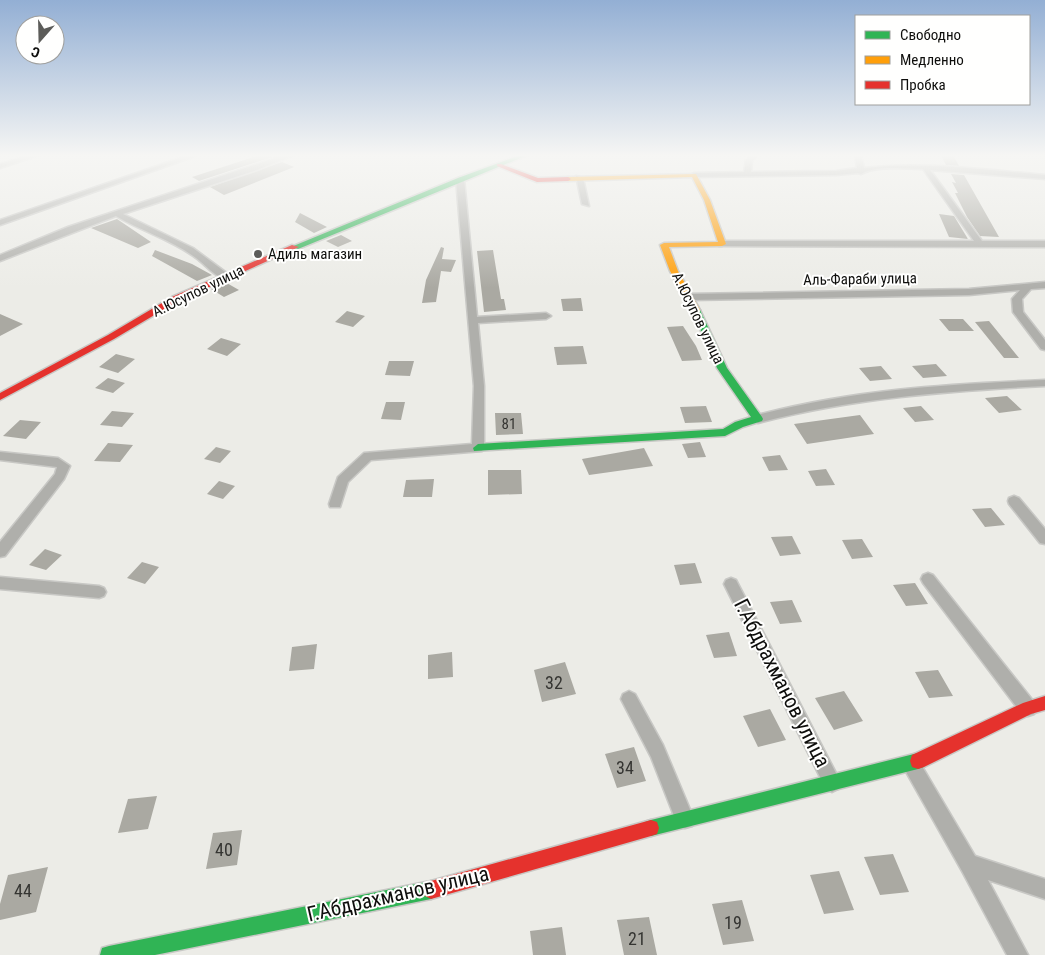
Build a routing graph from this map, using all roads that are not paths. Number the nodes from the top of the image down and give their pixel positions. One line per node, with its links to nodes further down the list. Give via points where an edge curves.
1 (68, 200): 10 (street)
2 (159, 200): 9 (street)
3 (410, 200): 15 (street, А.Юсупов улица)
4 (462, 200): 20 (street)
5 (585, 200): 8 (street)
6 (706, 200): 12 (street)
7 (948, 200): 11 (street)
8 (586, 204)
9 (116, 213): 14 (street); 15 (street, via 192,251)
10 (0, 223)
11 (979, 243): 12 (street, Аль-Фараби улица); 13 (street, Аль-Фараби улица)
12 (722, 244): 18 (street, А.Юсупов улица, via 664,245 674,271)
13 (1045, 244)
14 (0, 258)
15 (225, 276): 23 (street, А.Юсупов улица, via 174,299)
16 (1045, 285): 17 (street, Аль-Фараби улица)
17 (1029, 286): 18 (street, Аль-Фараби улица, via 969,292); 21 (street, via 1017,299 1018,312)
18 (690, 297): 24 (street, А.Юсупов улица, via 722,368)
19 (546, 316): 20 (street)
20 (473, 320): 25 (street, via 479,386)
21 (1045, 347)
22 (1045, 383): 24 (street, via 948,388 794,408)
23 (0, 397)
24 (758, 419): 25 (street, via 725,432)
25 (478, 448): 28 (street, via 368,456 342,480)
26 (0, 456): 30 (street, via 58,462 64,466 55,483)
27 (1014, 501): 29 (street)
28 (336, 504)
29 (1045, 539)
30 (0, 552)
31 (928, 579): 37 (street)
32 (0, 584): 34 (street)
33 (731, 584): 39 (street, Г.Абдрахманов улица)
34 (99, 592)
35 (630, 698): 40 (street, via 657,751)
36 (1045, 702): 37 (street, Г.Абдрахманов улица)
37 (1028, 708): 38 (street, Г.Абдрахманов улица)
38 (912, 764): 39 (street, Г.Абдрахманов улица); 41 (street)
39 (832, 783): 40 (street, Г.Абдрахманов улица)
40 (685, 819): 43 (street, Г.Абдрахманов улица, via 423,892)
41 (969, 864): 42 (street); 44 (street)
42 (1045, 889)
43 (109, 955)
44 (1018, 955)

